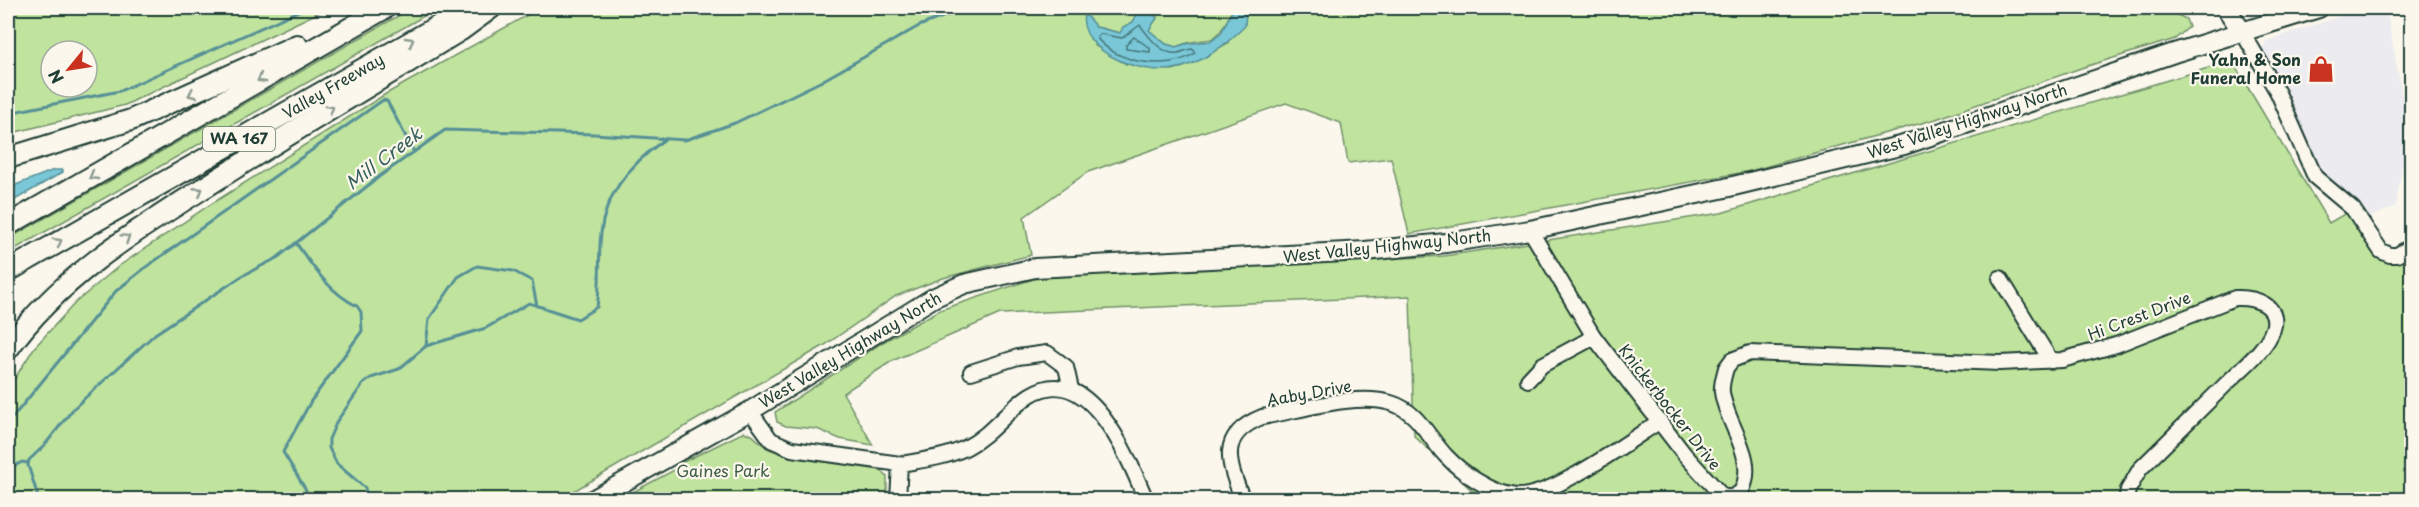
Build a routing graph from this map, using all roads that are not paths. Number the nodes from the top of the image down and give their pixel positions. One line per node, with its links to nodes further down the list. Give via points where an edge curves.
1 (378, 8): 8 (highway, one-way to 8, via 131,120)
2 (385, 8): 9 (highway, WA 167, one-way to 9)
3 (470, 8): 12 (highway, Valley Freeway / WA 167, one-way to 3)
4 (491, 8): 15 (highway, one-way to 4, via 71,281 105,252)
5 (2226, 8): 7 (main road)
6 (2319, 8): 7 (main road, West Valley Highway North)
7 (2243, 33): 10 (main road, West Valley Highway North, via 1904,145); 11 (street, via 2278,93 2315,177 2353,209 2381,250 2397,255)
8 (8, 158)
9 (8, 225)
10 (1530, 230): 14 (street, Knickerbocker Drive); 21 (main road, West Valley Highway North, via 1365,250 1239,259 1090,263 1002,273 933,297)
11 (2412, 246)
12 (8, 271)
13 (2000, 278): 17 (street)
14 (1594, 337): 19 (street, via 1542,365); 22 (street, Knickerbocker Drive)
15 (8, 349)
16 (1732, 360): 17 (street, Hi Crest Drive, via 1750,353 2001,363); 22 (street, Knickerbocker Drive, via 1726,368 1722,393 1745,458 1747,473 1741,492 1723,497 1714,490)
17 (2051, 361): 28 (street, Hi Crest Drive, via 2116,345 2235,298 2259,300 2272,312 2274,325 2265,342 2140,469 2127,490)
18 (971, 372): 20 (street, via 1018,357 1047,353 1066,367)
19 (1528, 380)
20 (1071, 388): 23 (street, via 1050,387 1030,395 987,435 964,448); 26 (street, via 1092,403 1123,448)
21 (750, 411): 23 (street, via 764,433 786,447); 24 (main road, West Valley Highway North)
22 (1660, 421): 27 (street, Aaby Drive, via 1571,478 1517,496 1458,468 1408,411 1393,404 1375,399 1353,400 1262,417 1237,432 1230,446 1228,461)
23 (900, 464): 25 (street)
24 (592, 500)
25 (898, 500)
26 (1146, 500)
27 (1243, 500)
28 (2126, 500)

